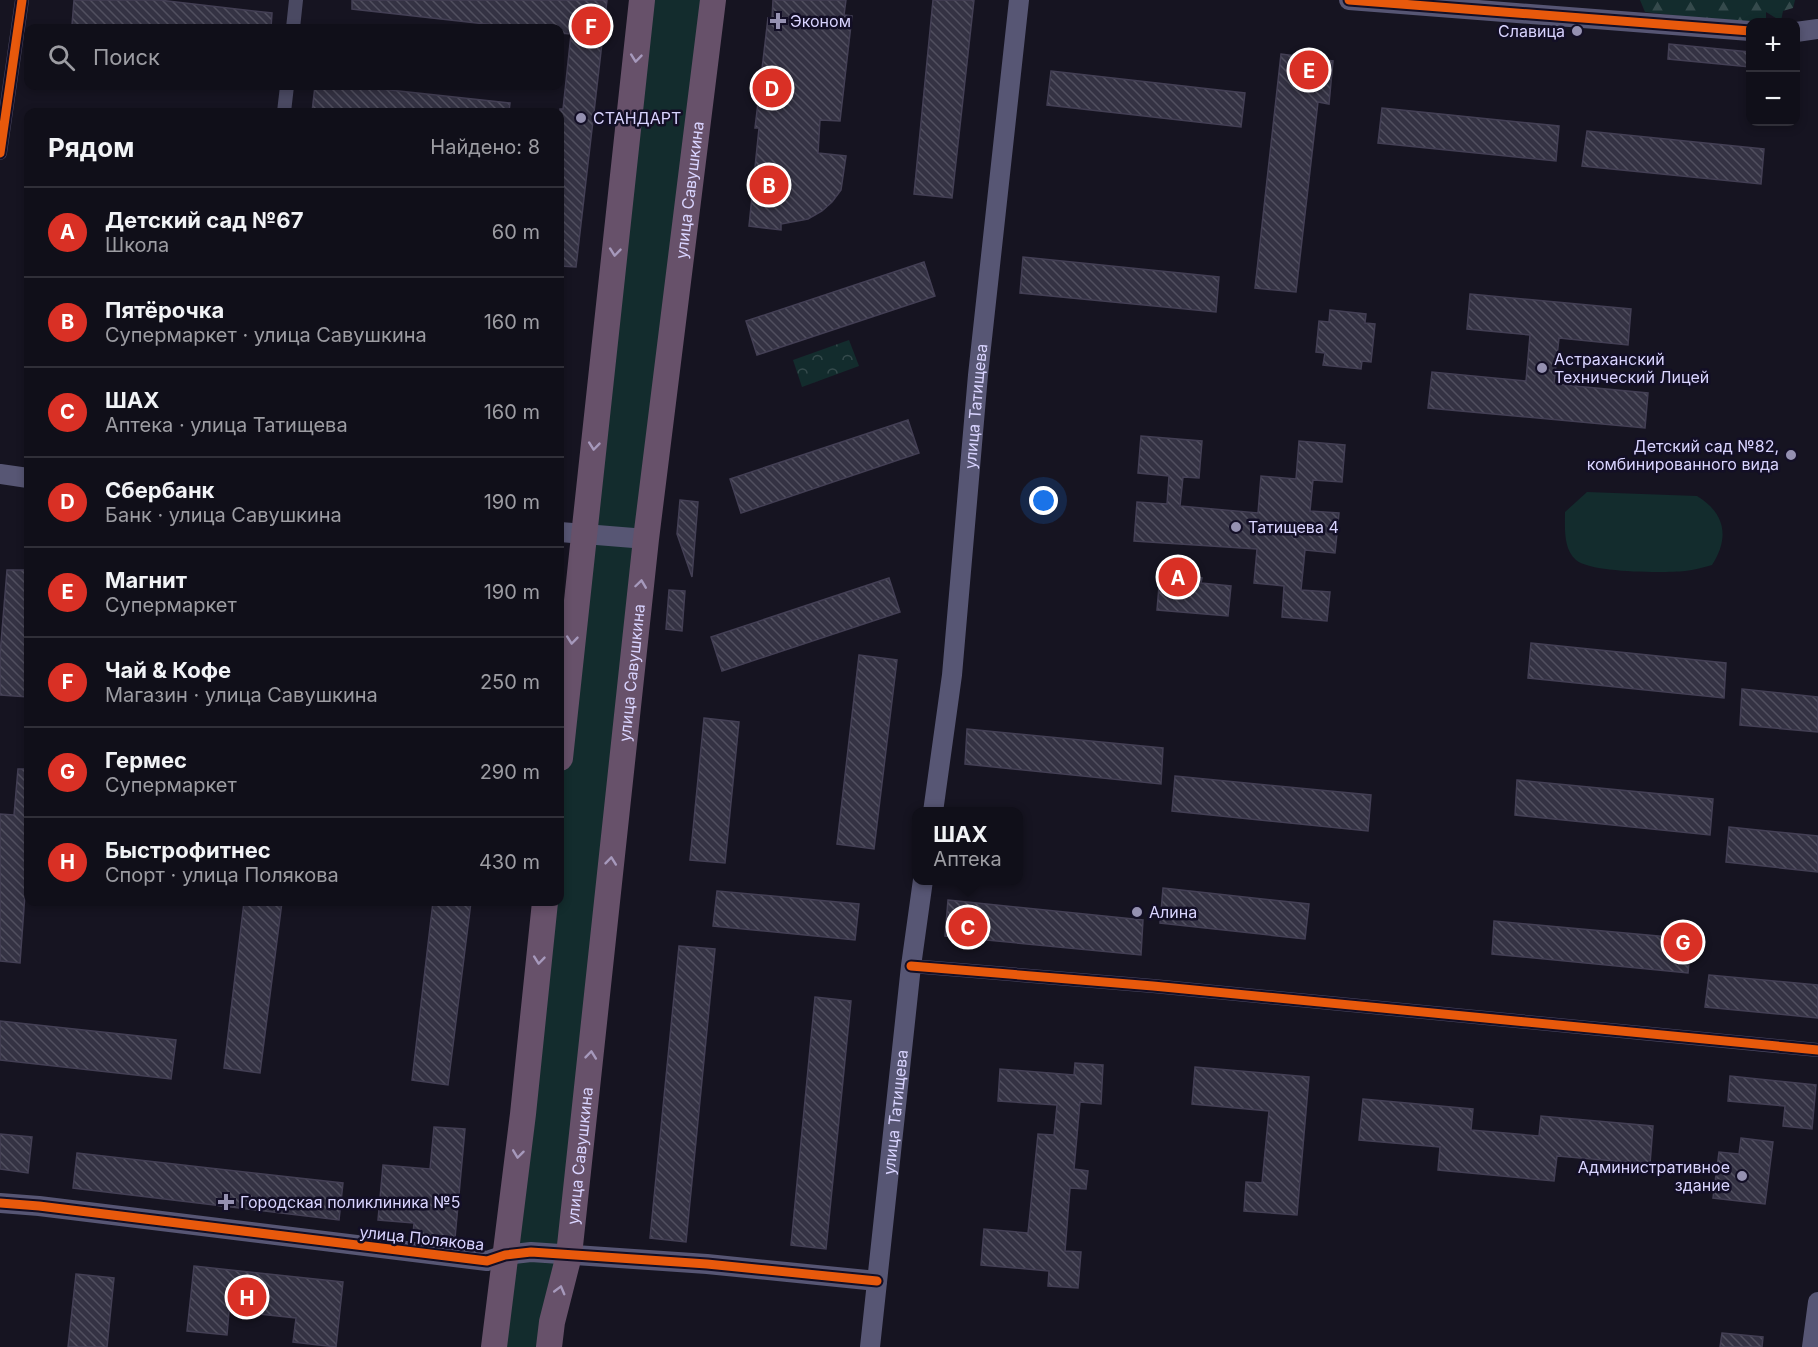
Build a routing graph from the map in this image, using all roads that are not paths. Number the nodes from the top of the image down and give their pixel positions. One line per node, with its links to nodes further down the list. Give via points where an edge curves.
1 (22, 0): 13 (street)
2 (296, 0): 7 (street)
3 (642, 0): 16 (highway, one-way to 16)
4 (713, 0): 17 (highway, улица Савушкина)
5 (1019, 0): 19 (street, улица Татищева, via 978,375 952,675)
6 (1349, 0): 9 (street)
7 (293, 24)
8 (1818, 29): 10 (street)
9 (1746, 31)
10 (1800, 31)
11 (286, 90): 12 (street)
12 (284, 108)
13 (0, 153)
14 (0, 474): 15 (street)
15 (24, 477)
16 (571, 534): 17 (street); 18 (highway, one-way to 18)
17 (646, 539): 26 (highway, улица Савушкина, one-way to 17)
18 (564, 677)
19 (934, 807)
20 (922, 885): 22 (street, улица Татищева)
21 (545, 906): 25 (highway, one-way to 25)
22 (911, 966): 23 (street); 27 (street, улица Татищева)
23 (1818, 1050)
24 (0, 1203): 25 (street, улица Полякова, via 487,1261)
25 (505, 1255): 26 (street, улица Полякова, via 531,1252); 29 (highway)
26 (569, 1256): 27 (street, улица Полякова, via 707,1264); 30 (highway, улица Савушкина, one-way to 26)
27 (878, 1281): 31 (street, улица Татищева)
28 (1818, 1302): 32 (street)
29 (494, 1347)
30 (549, 1347)
31 (870, 1347)
32 (1812, 1347)

